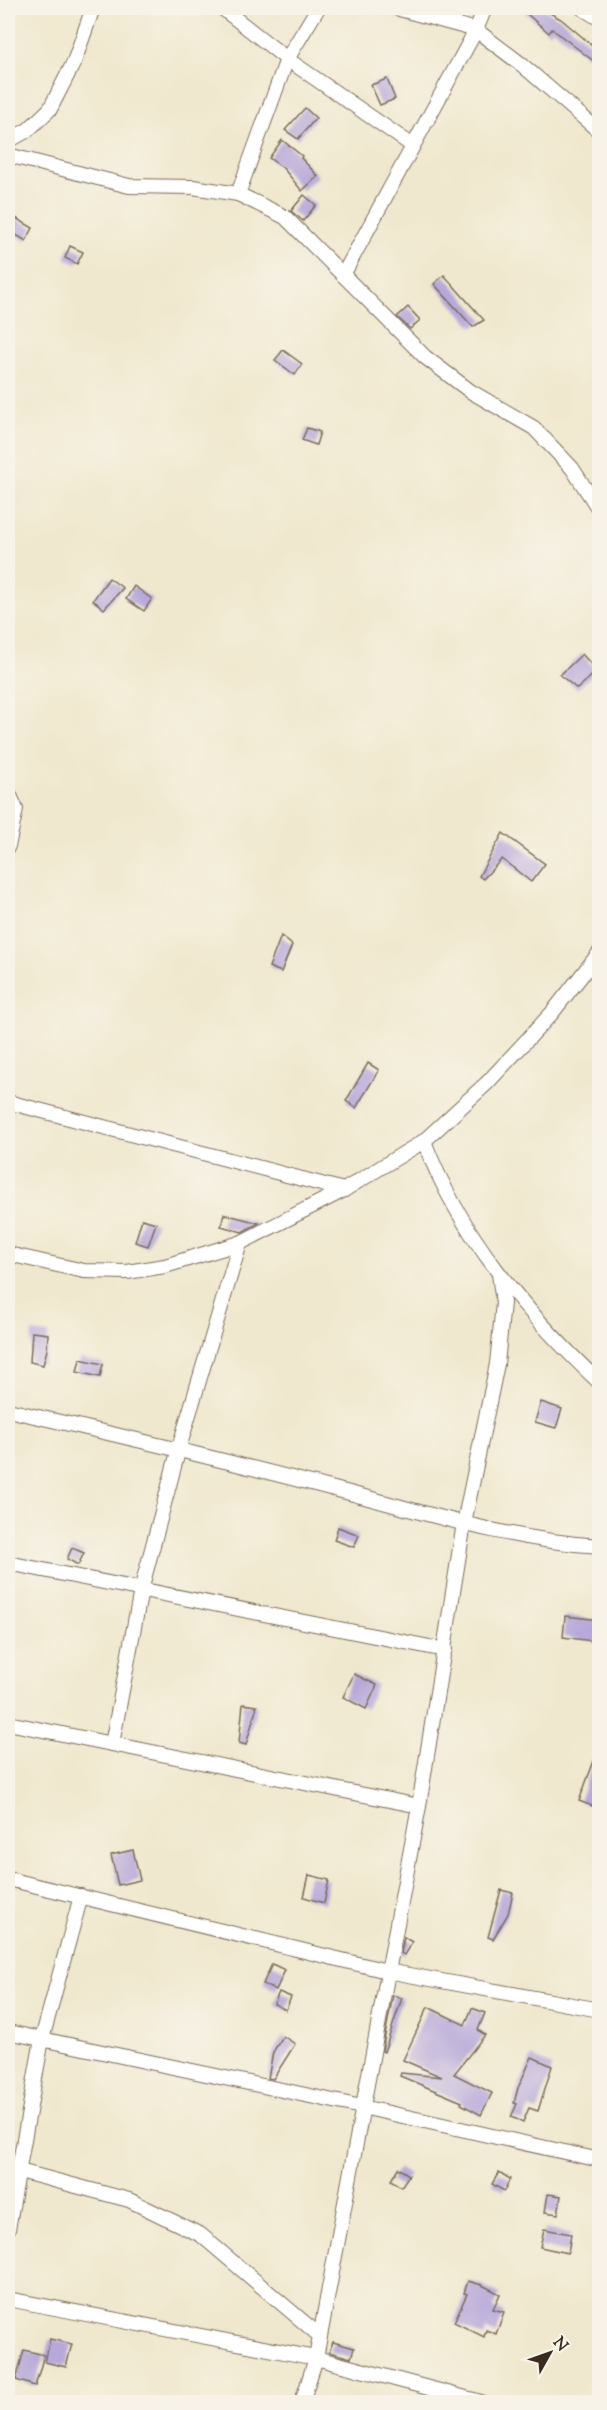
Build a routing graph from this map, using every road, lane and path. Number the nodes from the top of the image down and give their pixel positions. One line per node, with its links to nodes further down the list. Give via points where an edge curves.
1 (93, 8): 11 (street, via 74,62 50,109 28,130)
2 (222, 8): 9 (street)
3 (318, 8): 9 (street)
4 (396, 8): 8 (street)
5 (485, 8): 8 (street)
6 (582, 8): 7 (street)
7 (600, 19)
8 (476, 30): 10 (street); 12 (street)
9 (287, 59): 12 (street); 14 (street)
10 (600, 132)
11 (8, 141)
12 (413, 146): 15 (street)
13 (8, 155): 14 (street, via 129,186 193,187)
14 (238, 194): 15 (street, via 285,217)
15 (343, 275): 16 (street, via 425,357 470,391 534,428 572,468)
16 (600, 511)
17 (8, 791): 18 (street, via 16,809)
18 (8, 846)
19 (600, 952): 21 (street, via 487,1083)
20 (8, 1102): 22 (street)
21 (424, 1141): 22 (street); 25 (street, via 450,1201)
22 (344, 1190): 23 (street)
23 (240, 1243): 24 (street, via 165,1266 127,1272 84,1271); 28 (street)
24 (8, 1254)
25 (499, 1274): 26 (street, via 552,1337); 29 (street, via 503,1303 497,1364)
26 (600, 1383)
27 (8, 1410): 28 (street)
28 (179, 1448): 29 (street); 32 (street)
29 (464, 1523): 30 (street, via 570,1545); 33 (street)
30 (600, 1546)
31 (8, 1563): 32 (street)
32 (141, 1590): 33 (street); 35 (street)
33 (445, 1650): 36 (street)
34 (8, 1723): 35 (street)
35 (112, 1744): 36 (street)
36 (419, 1806): 39 (street)
37 (8, 1879): 38 (street)
38 (81, 1896): 39 (street); 42 (street)
39 (387, 1971): 40 (street); 43 (street)
40 (600, 2010)
41 (8, 2032): 42 (street)
42 (42, 2039): 43 (street); 45 (street)
43 (362, 2107): 44 (street); 48 (street)
44 (600, 2160)
45 (13, 2169): 46 (street); 48 (street, via 129,2199 201,2235)
46 (8, 2229)
47 (8, 2299): 49 (street)
48 (320, 2336): 49 (street)
49 (316, 2358): 50 (street); 51 (street)
50 (302, 2403)
51 (481, 2403)

